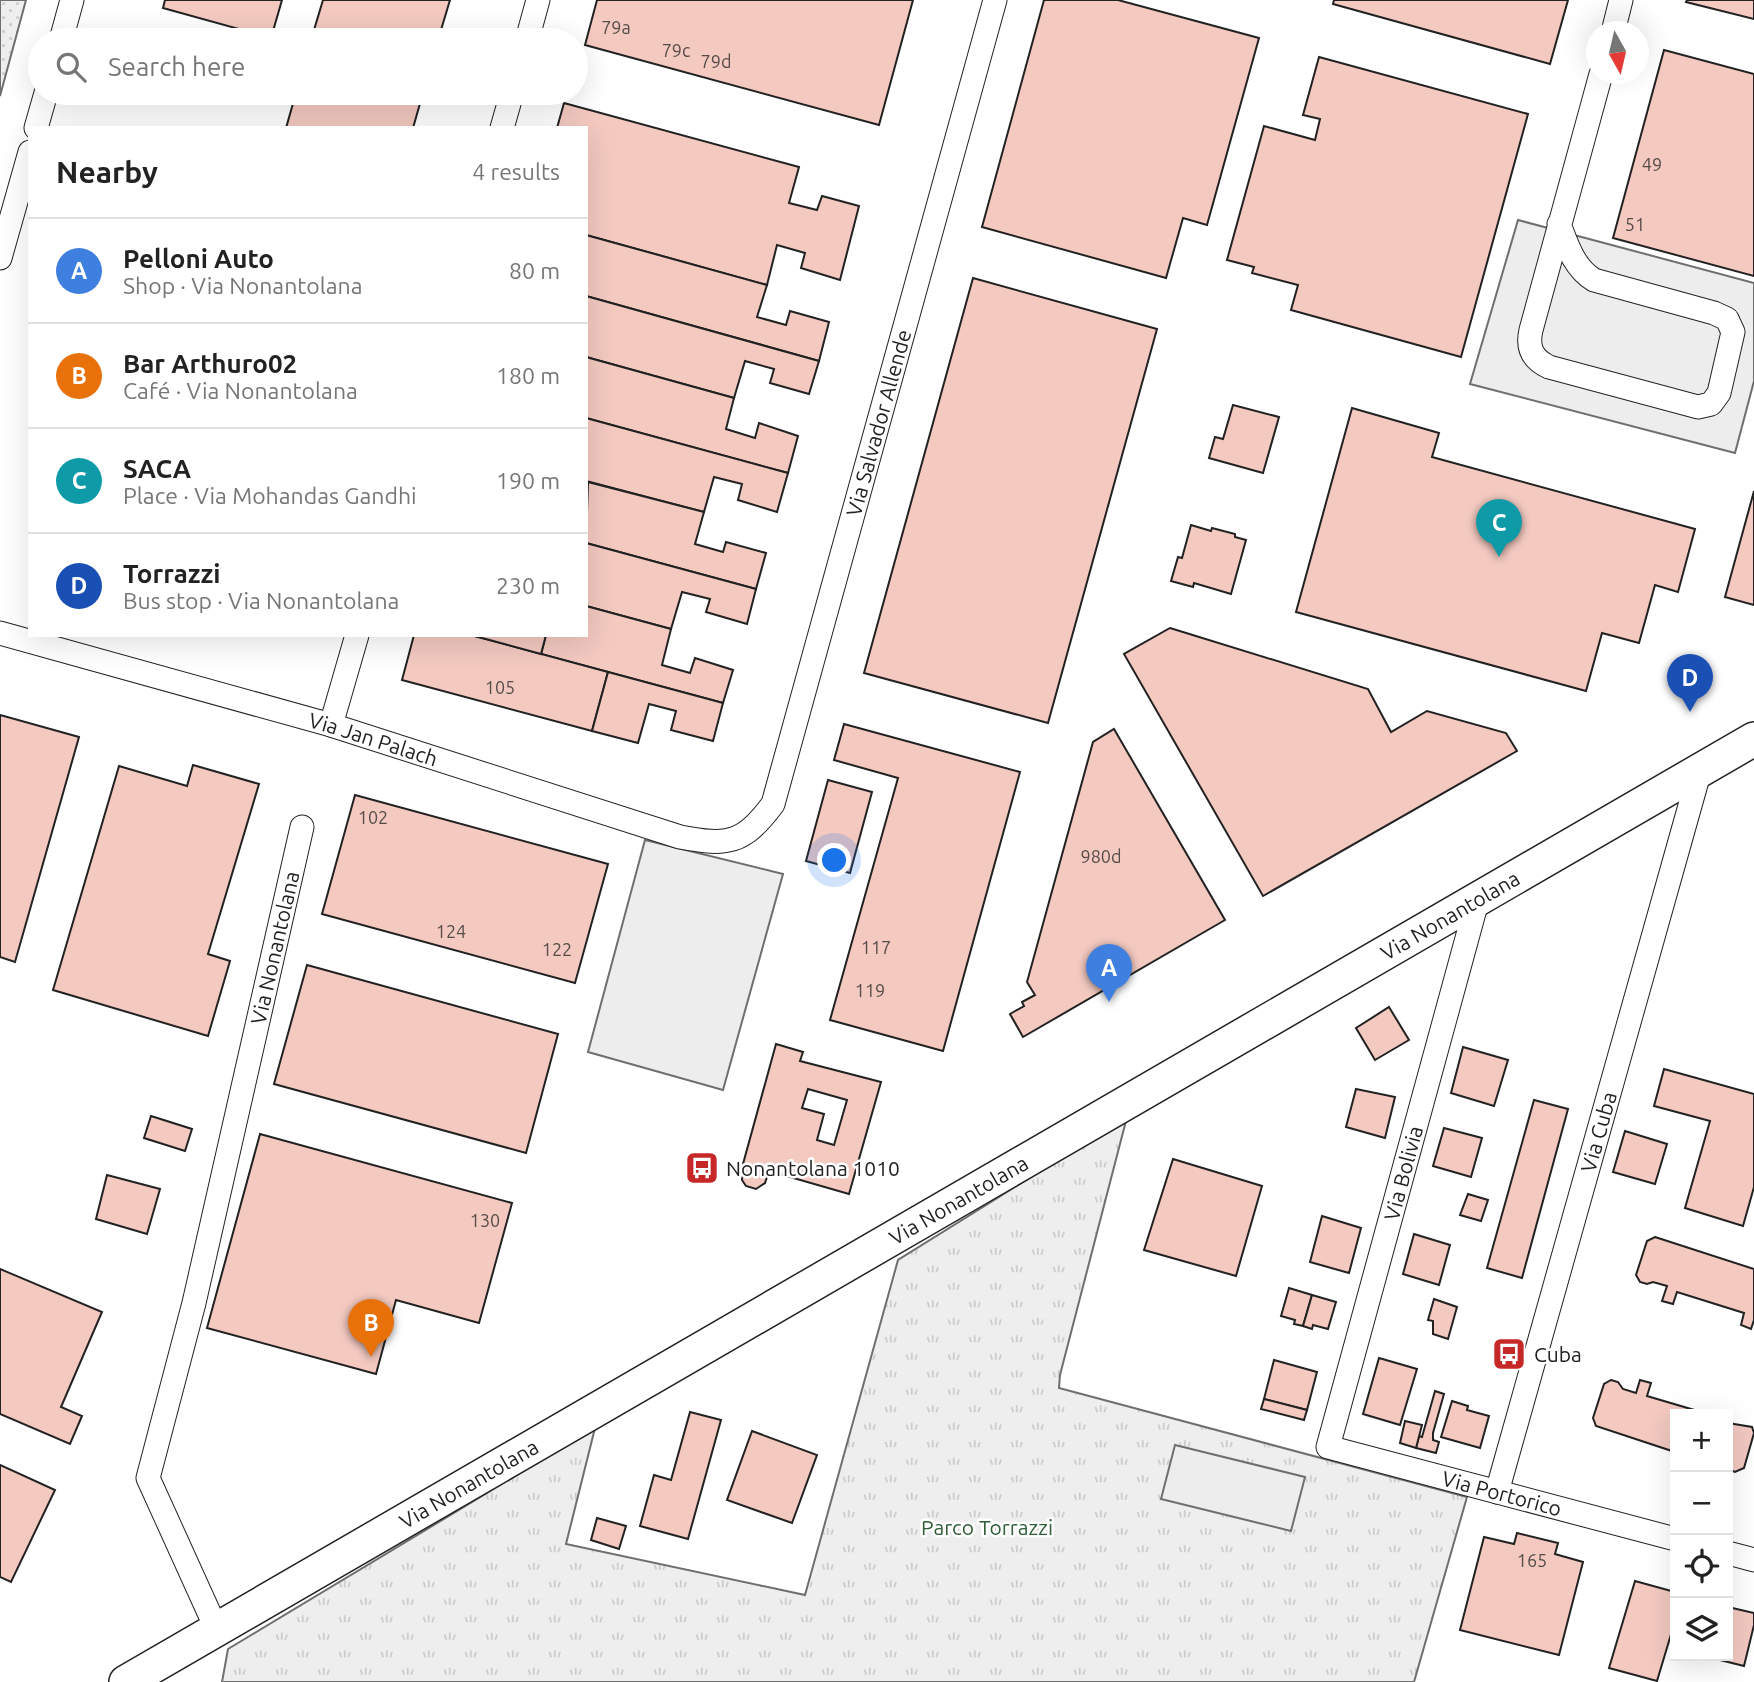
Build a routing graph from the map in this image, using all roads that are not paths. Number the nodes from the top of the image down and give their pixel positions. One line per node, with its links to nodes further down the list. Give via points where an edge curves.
1 (72, 0): 6 (street)
2 (538, 0): 7 (street)
3 (995, 0): 23 (street, Via Salvador Allende, via 773,804)
4 (1621, 0): 5 (street)
5 (1616, 21)
6 (64, 28)
7 (530, 28)
8 (1598, 84): 14 (street)
9 (43, 105): 11 (street)
10 (509, 105): 12 (street)
11 (37, 126)
12 (503, 126)
13 (28, 159): 15 (street)
14 (1559, 224): 14 (street, via 1528,341 1538,362 1698,407 1711,404 1719,393 1733,332 1727,319 1594,280 1572,256)
15 (0, 258)
16 (0, 633): 19 (street, Via Jan Palach)
17 (356, 637): 19 (street)
18 (1754, 723): 21 (main road, Via Nonantolana)
19 (331, 725): 23 (street, Via Jan Palach, via 680,837 712,843)
20 (1754, 739): 21 (main road, Via Nonantolana)
21 (1700, 770): 24 (main road, Via Nonantolana); 26 (street, Via Cuba)
22 (302, 827): 30 (street, Via Nonantolana, via 194,1303 148,1478)
23 (744, 835)
24 (1478, 898): 25 (street, Via Bolivia); 30 (main road, Via Nonantolana)
25 (1328, 1447): 26 (street, Via Portorico)
26 (1497, 1492): 27 (street, Via Portorico)
27 (1670, 1538)
28 (1733, 1554): 29 (street)
29 (1754, 1560)
30 (216, 1628): 31 (main road, Via Nonantolana)
31 (126, 1682)

